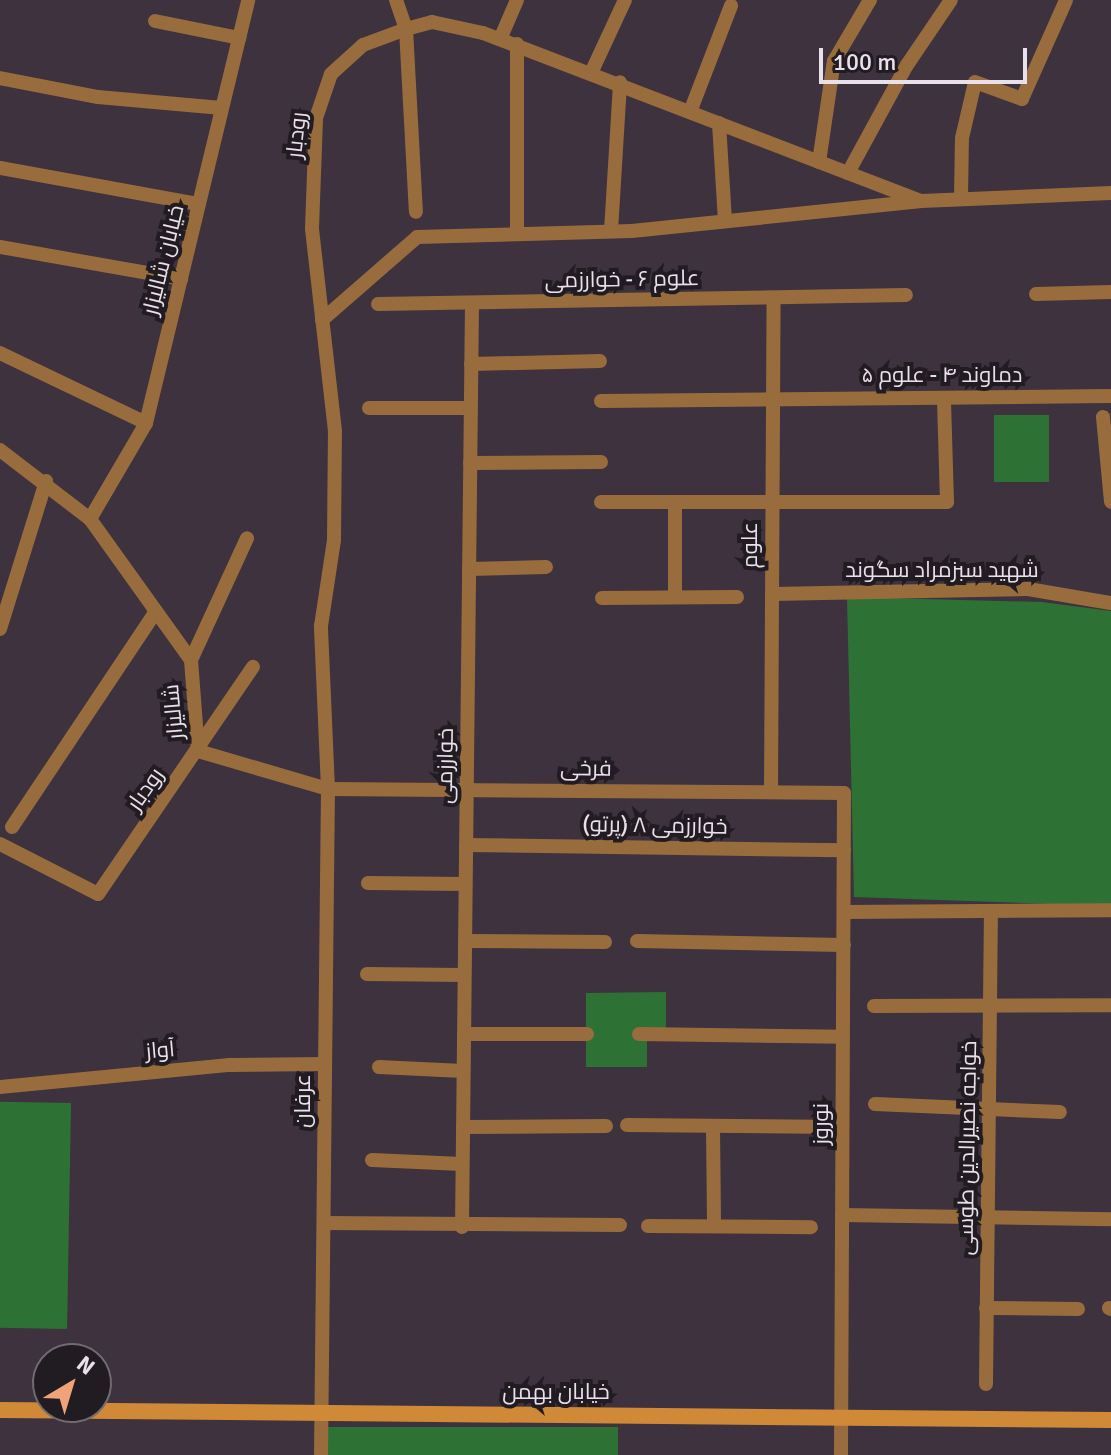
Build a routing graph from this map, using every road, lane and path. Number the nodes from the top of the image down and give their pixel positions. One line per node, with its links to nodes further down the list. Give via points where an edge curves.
1 (248, 0): 12 (street, خیابان شالیزار)
2 (517, 0): 11 (street)
3 (625, 0): 14 (street)
4 (870, 0): 20 (street, via 834,61)
5 (951, 0): 22 (street, via 907,65)
6 (1066, 0): 24 (street, via 1022,99 975,82 962,138)
7 (400, 3): 10 (street)
8 (731, 6): 18 (street)
9 (155, 21): 12 (street)
10 (406, 29): 11 (street, رودبار, via 432,22); 27 (street); 39 (street, رودبار, via 363,45 331,74 316,118 312,228)
11 (501, 37): 13 (street, رودبار)
12 (239, 38): 17 (street, خیابان شالیزار)
13 (517, 44): 14 (street, رودبار); 30 (street)
14 (592, 71): 16 (street, رودبار)
15 (0, 78): 17 (street, via 98,97)
16 (620, 82): 18 (street, رودبار); 29 (street)
17 (222, 108): 26 (street, خیابان شالیزار)
18 (690, 112): 19 (street, رودبار)
19 (719, 123): 20 (street, رودبار); 28 (street)
20 (819, 162): 22 (street, رودبار)
21 (0, 168): 26 (street)
22 (848, 173): 25 (street, رودبار)
23 (1111, 193): 24 (street)
24 (961, 199): 25 (street)
25 (921, 201): 28 (street)
26 (199, 204): 32 (street, خیابان شالیزار)
27 (416, 212)
28 (725, 221): 29 (street)
29 (611, 231): 30 (street)
30 (517, 234): 39 (street, via 417,237)
31 (0, 247): 32 (street)
32 (181, 279): 50 (street, خیابان شالیزار)
33 (1111, 292): 34 (street)
34 (1036, 294)
35 (906, 295): 36 (street, علوم ۶ - خوارزمی)
36 (774, 298): 38 (street, علوم ۶ - خوارزمی); 44 (street, علوم)
37 (378, 304): 38 (street, علوم ۶ - خوارزمی)
38 (472, 305): 42 (street, خوارزمی)
39 (322, 320): 73 (street, رودبار, via 335,431 334,540 321,626)
40 (0, 353): 50 (street)
41 (600, 361): 42 (street)
42 (471, 364): 48 (street, خوارزمی)
43 (1111, 396): 45 (street, دماوند ۴ - علوم ۵)
44 (773, 398): 45 (street, دماوند ۴ - علوم ۵); 46 (street, دماوند ۴ - علوم ۵); 58 (street, علوم)
45 (944, 398): 58 (street, via 947,502)
46 (601, 401)
47 (369, 408): 48 (street)
48 (470, 408): 53 (street, خوارزمی)
49 (1103, 417): 57 (street)
50 (146, 423): 59 (street, خیابان شالیزار)
51 (0, 450): 54 (street, شالیزار)
52 (601, 462): 53 (street)
53 (470, 463): 62 (street, خوارزمی)
54 (46, 481): 59 (street, شالیزار); 69 (street)
55 (601, 502): 56 (street)
56 (675, 502): 58 (street); 64 (street)
57 (1109, 502)
58 (773, 503): 63 (street, علوم)
59 (90, 519): 68 (street, شالیزار)
60 (247, 538): 70 (street)
61 (546, 567): 62 (street)
62 (469, 569): 74 (street, خوارزمی)
63 (772, 594): 67 (street, شهید سبزمراد سگوند, via 1013,589); 75 (street, علوم)
64 (675, 597): 65 (street); 66 (street)
65 (737, 597)
66 (602, 598)
67 (1111, 603)
68 (154, 614): 70 (street, شالیزار); 77 (street)
69 (0, 629)
70 (191, 660): 72 (street, شالیزار)
71 (253, 667): 72 (street, رودبار)
72 (198, 751): 73 (street, شالیزار); 78 (street, رودبار, via 98,894)
73 (328, 789): 74 (street, فرخی); 99 (street, عرفان)
74 (466, 789): 75 (street, فرخی); 79 (street, خوارزمی)
75 (771, 792): 76 (street, فرخی)
76 (844, 793): 80 (street, نوروز)
77 (12, 827)
78 (0, 844)
79 (466, 845): 80 (street, خوارزمی ۸ (پرتو)); 82 (street, خوارزمی)
80 (844, 850): 84 (street, نوروز)
81 (368, 883): 82 (street)
82 (465, 884): 86 (street, خوارزمی)
83 (1111, 910): 85 (street)
84 (844, 912): 85 (street); 89 (street, نوروز)
85 (991, 913): 94 (street, خواجه نصیرالدین طوسی)
86 (465, 941): 88 (street); 91 (street, خوارزمی)
87 (637, 941): 89 (street)
88 (605, 942)
89 (844, 945): 98 (street, نوروز)
90 (367, 974): 91 (street)
91 (464, 975): 95 (street, خوارزمی)
92 (1111, 1005): 94 (street)
93 (874, 1006): 94 (street)
94 (991, 1007): 104 (street, خواجه نصیرالدین طوسی)
95 (464, 1034): 96 (street); 101 (street, خوارزمی)
96 (587, 1034)
97 (639, 1034): 98 (street)
98 (843, 1037): 110 (street, نوروز)
99 (325, 1064): 102 (street, آواز, via 230,1065); 116 (street, عرفان)
100 (379, 1067): 101 (street)
101 (463, 1071): 109 (street, خوارزمی)
102 (0, 1087)
103 (875, 1104): 104 (street)
104 (990, 1108): 105 (street); 114 (street, خواجه نصیرالدین طوسی)
105 (1060, 1112)
106 (627, 1125): 108 (street)
107 (606, 1126): 109 (street)
108 (713, 1126): 110 (street); 117 (street)
109 (463, 1127): 112 (street, خوارزمی)
110 (842, 1127): 113 (street, نوروز)
111 (372, 1160): 112 (street)
112 (462, 1164): 120 (street, خوارزمی)
113 (842, 1215): 114 (street); 127 (street, نوروز)
114 (989, 1217): 115 (street); 122 (street, خواجه نصیرالدین طوسی)
115 (1111, 1219)
116 (324, 1223): 120 (street); 126 (street, عرفان)
117 (714, 1223): 119 (street); 121 (street)
118 (620, 1225): 120 (street)
119 (648, 1226)
120 (462, 1227)
121 (811, 1227)
122 (986, 1308): 123 (street); 124 (street, خواجه نصیرالدین طوسی)
123 (1078, 1309)
124 (986, 1384)
125 (0, 1410): 126 (street, خیابان بهمن)
126 (323, 1413): 127 (street, خیابان بهمن); 129 (street, عرفان)
127 (841, 1420): 128 (street, خیابان بهمن); 130 (street, نوروز)
128 (1111, 1420)
129 (321, 1455)
130 (841, 1455)

